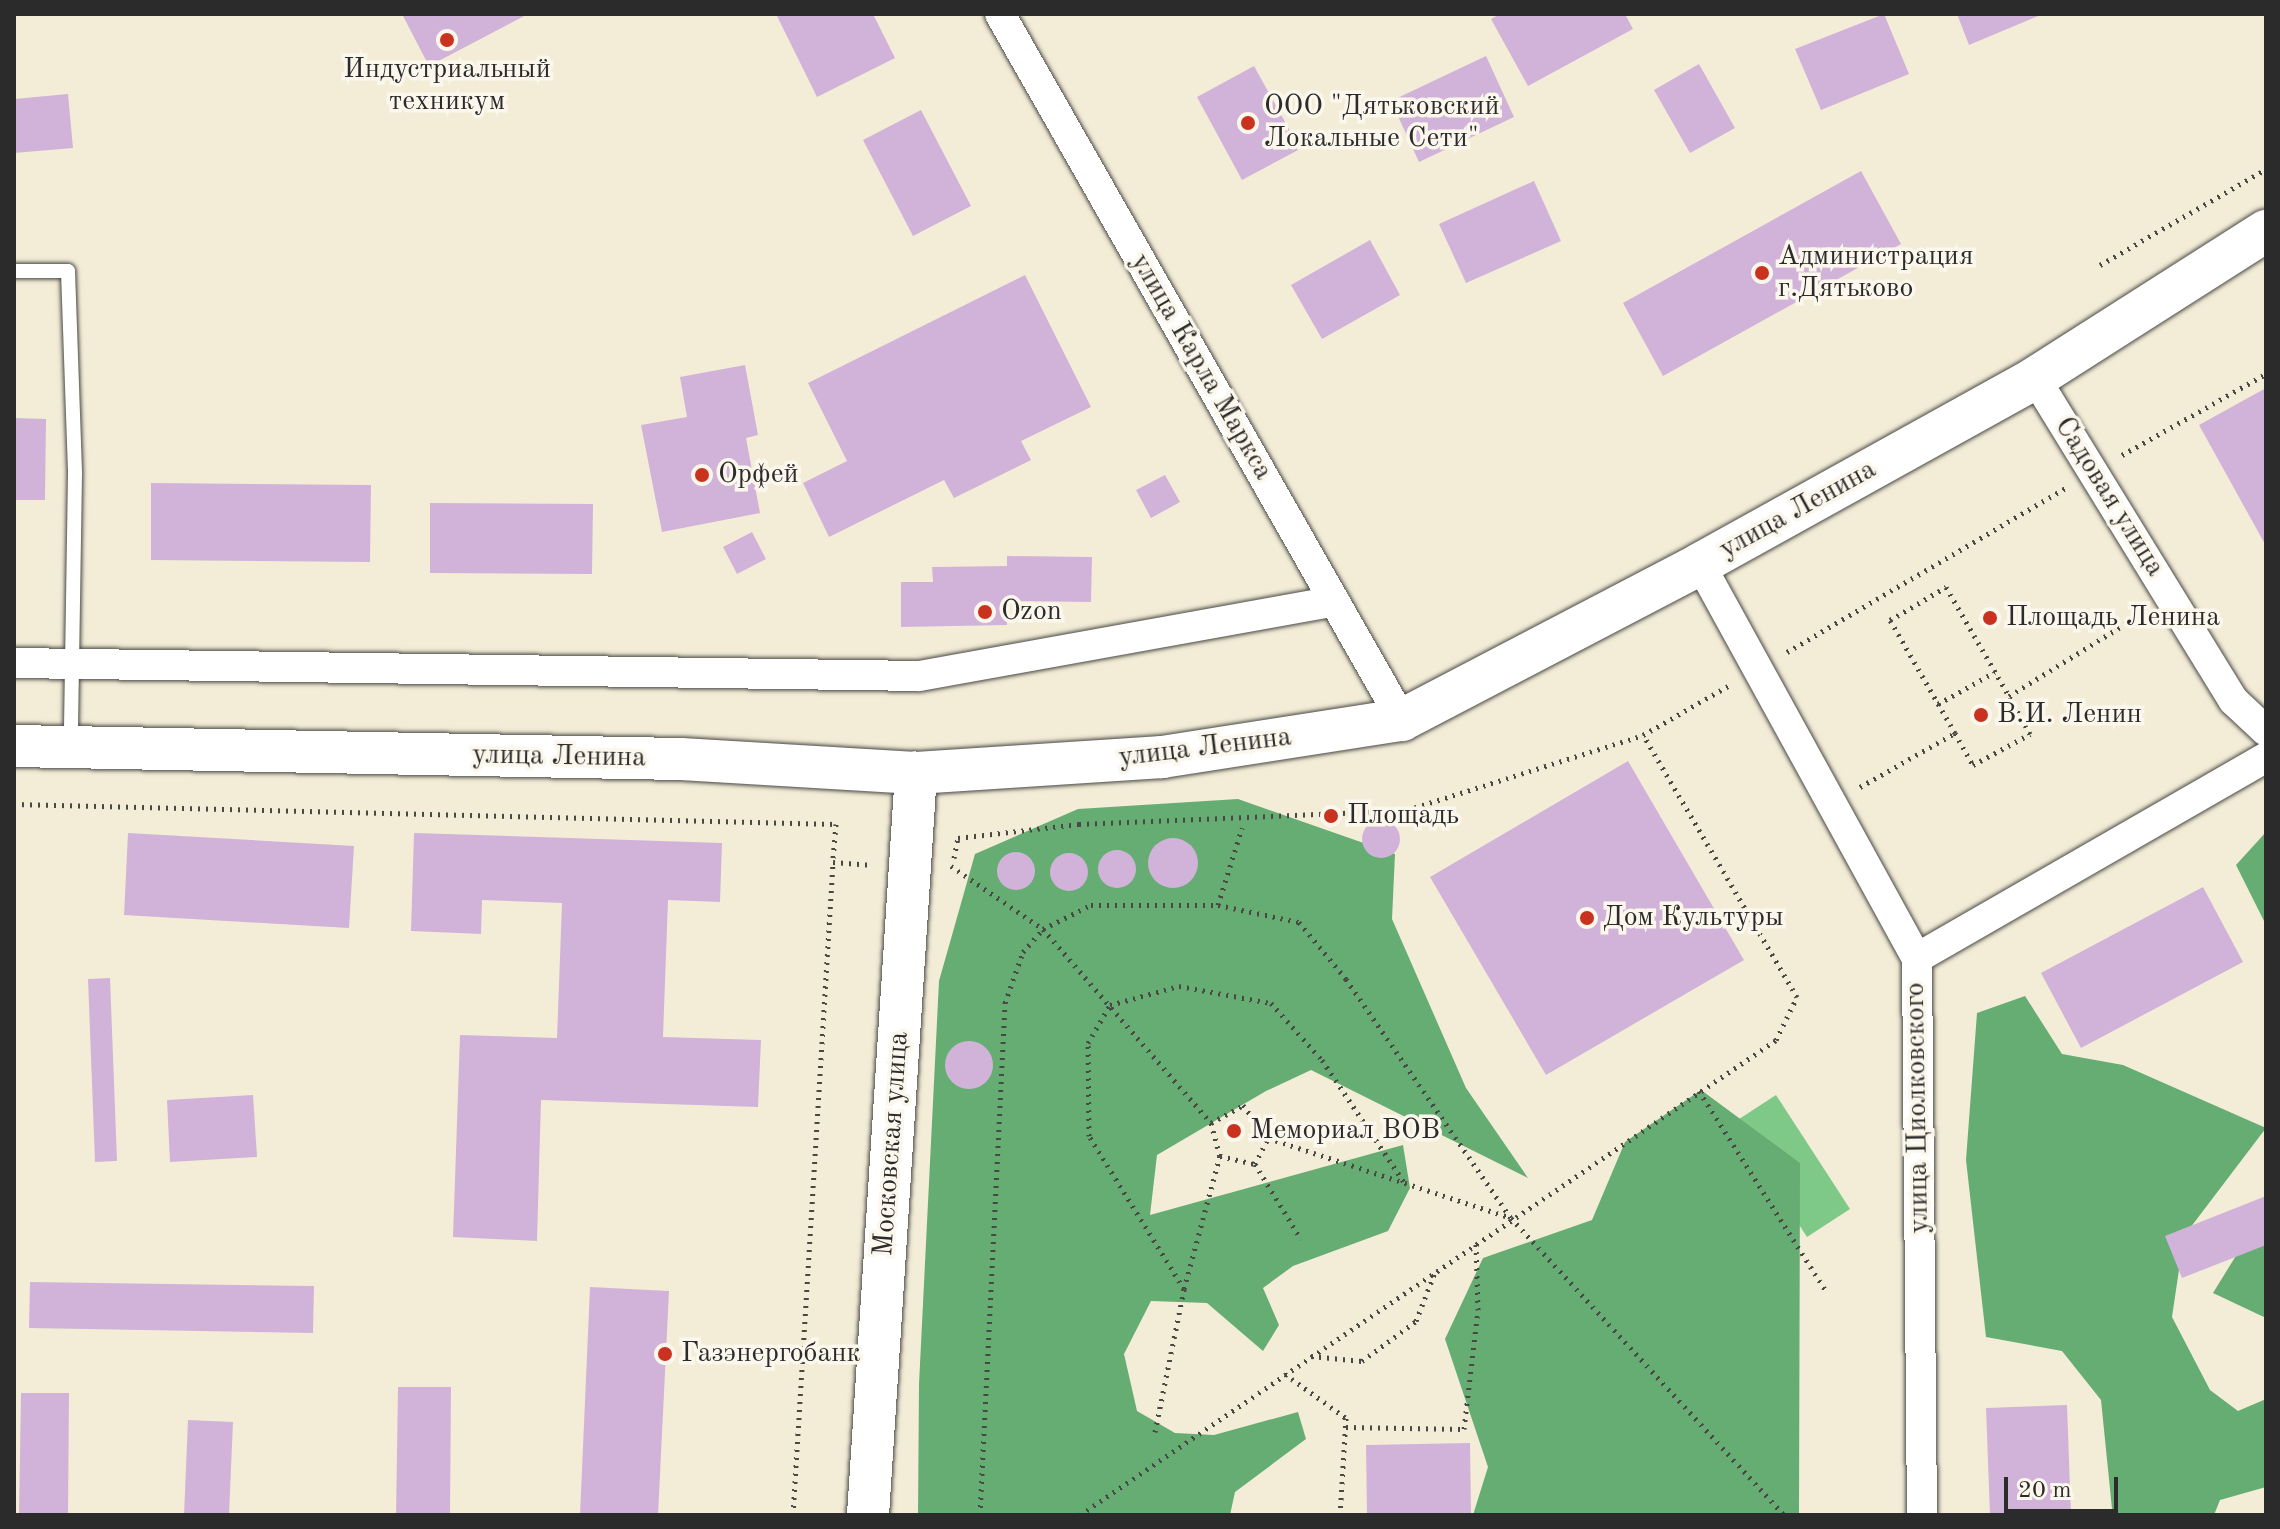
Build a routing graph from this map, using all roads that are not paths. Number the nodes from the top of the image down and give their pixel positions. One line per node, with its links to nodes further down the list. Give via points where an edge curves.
1 (1000, 14): 6 (street, улица Карла Маркса)
2 (2266, 231): 4 (main road, улица Ленина)
3 (14, 271): 8 (lane, via 68,271 75,474)
4 (2035, 378): 5 (main road, улица Ленина); 10 (street, Садовая улица, via 2234,701)
5 (1700, 564): 9 (main road, улица Ленина); 15 (street, улица Циолковского)
6 (1334, 601): 8 (street, via 919,676); 9 (street, улица Карла Маркса)
7 (14, 663): 8 (street)
8 (72, 665): 12 (lane)
9 (1402, 720): 14 (main road, улица Ленина, via 1162,757)
10 (2266, 731)
11 (14, 746): 12 (main road, улица Ленина)
12 (71, 747): 14 (main road, улица Ленина, via 681,759)
13 (2266, 757): 15 (street)
14 (916, 773): 16 (main road, Московская улица)
15 (1917, 958): 17 (street, улица Циолковского)
16 (868, 1515)
17 (1922, 1515)

